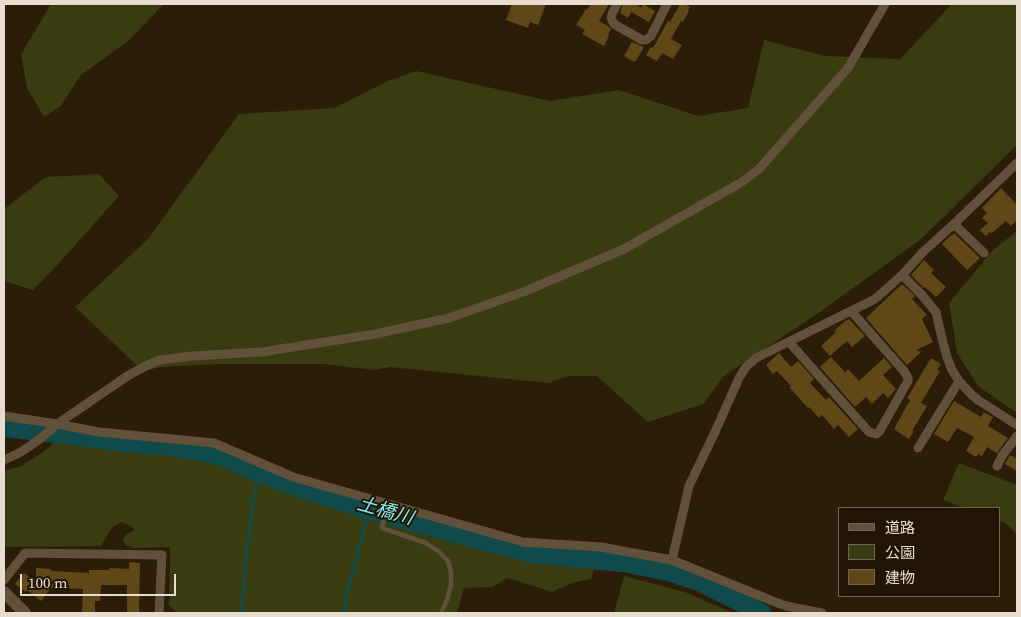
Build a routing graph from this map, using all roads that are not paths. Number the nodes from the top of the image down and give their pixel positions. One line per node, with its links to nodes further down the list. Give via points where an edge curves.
1 (617, 4): 2 (street, via 611,18 614,24 642,40 651,36)
2 (668, 4)
3 (885, 4): 12 (street, via 848,68 759,168 742,182 624,249 523,292 449,318 375,334 262,352 160,360 129,376)
4 (1017, 163): 5 (street)
5 (954, 224): 6 (street); 7 (street)
6 (984, 253)
7 (902, 275): 8 (street, via 875,299); 10 (street, via 936,312 948,360)
8 (851, 311): 9 (street); 9 (street, via 908,378 876,434 870,432)
9 (789, 342): 19 (street, via 756,358 739,378 689,486)
10 (959, 380): 13 (street, via 978,400); 15 (street)
11 (4, 416): 12 (street)
12 (57, 424): 16 (street, via 34,444); 18 (street, via 99,432 214,443 293,477)
13 (1017, 425)
14 (1017, 436): 17 (street)
15 (918, 448)
16 (4, 460)
17 (997, 466)
18 (387, 503): 19 (street, via 523,542 601,547); 24 (lane, via 382,528 426,543 448,561 452,585)
19 (672, 560): 25 (street, via 786,606)
20 (4, 580): 23 (street, via 26,553 162,555)
21 (4, 592): 22 (street)
22 (25, 613)
23 (159, 613)
24 (441, 613)
25 (822, 613)

